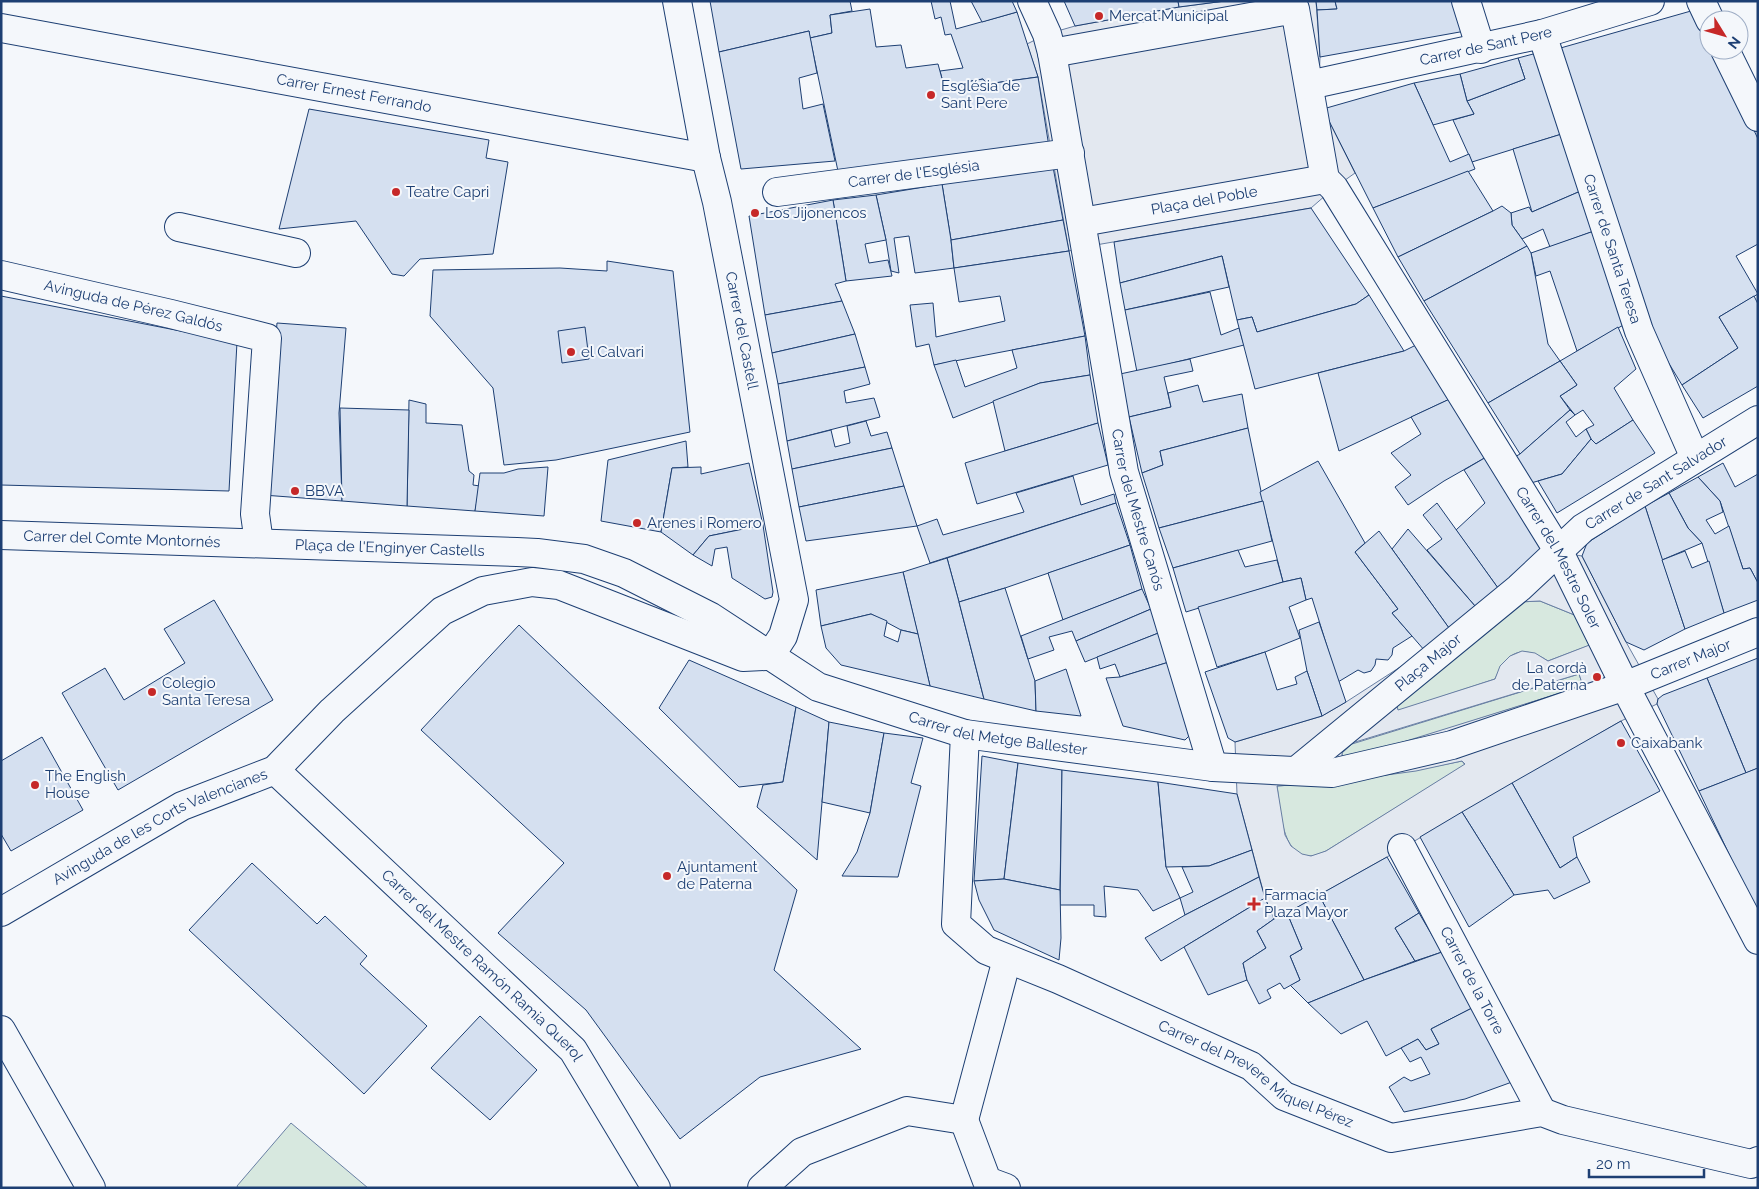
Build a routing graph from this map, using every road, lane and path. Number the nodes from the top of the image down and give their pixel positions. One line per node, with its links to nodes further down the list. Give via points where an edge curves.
1 (677, 1): 13 (street, Carrer del Castell)
2 (1032, 1): 7 (street)
3 (1466, 1): 8 (street)
4 (1650, 1): 6 (street, Carrer de Sant Pere)
5 (1, 28): 13 (street, Carrer Ernest Ferrando)
6 (1542, 34): 8 (street, Carrer de Sant Pere); 21 (street, Carrer de Santa Teresa, via 1639,331)
7 (1050, 44): 10 (street, via 1295,9); 12 (street)
8 (1481, 48): 10 (street, Carrer de Sant Pere)
9 (1730, 60): 11 (street)
10 (1314, 84): 14 (street)
11 (1758, 117)
12 (1060, 155): 15 (street, Carrer de l'Església); 17 (street)
13 (706, 158): 27 (street, Carrer del Castell, via 794,600 783,636)
14 (1330, 183): 17 (street, Plaça del Poble); 24 (street, Carrer del Mestre Soler)
15 (777, 192)
16 (179, 227): 18 (street)
17 (1083, 235): 30 (street, Carrer del Mestre Canós, via 1124,472)
18 (296, 253)
19 (1, 275): 23 (street, Avinguda de Pérez Galdós, via 266,338)
20 (1758, 420): 21 (street, Carrer de Sant Salvador)
21 (1696, 458): 24 (street, Carrer de Sant Salvador, via 1582,528)
22 (1, 535): 23 (street, Carrer del Comte Montornés)
23 (251, 542): 25 (street, Plaça de l'Enginyer Castells)
24 (1559, 552): 28 (street, Carrer del Mestre Soler); 32 (street, Plaça Major)
25 (537, 553): 27 (street, Carrer del Metge Ballester, via 584,559 624,573 711,617)
26 (1758, 632): 28 (street, Carrer Major)
27 (770, 656): 29 (street, Carrer del Metge Ballester, via 818,687); 31 (street, Avinguda de les Corts Valencianes, via 743,657 558,585 532,582 483,591 442,611 332,711)
28 (1625, 686): 32 (street, via 1452,745 1332,773); 35 (street, Carrer del Mestre Soler)
29 (966, 734): 30 (street, Carrer del Metge Ballester); 36 (street, Carrer del Prevere Miquel Pérez, via 956,924 986,950)
30 (1225, 768): 32 (street)
31 (275, 770): 34 (street, Avinguda de les Corts Valencianes, via 182,806); 41 (street, Carrer del Mestre Ramón Ramia Querol, via 573,1050)
32 (1296, 772)
33 (1402, 848): 38 (street, Carrer de la Torre)
34 (1, 912)
35 (1758, 940)
36 (1007, 959): 38 (street, Carrer del Prevere Miquel Pérez, via 1251,1066 1284,1096 1391,1138); 39 (street)
37 (1, 1030): 42 (street)
38 (1542, 1112): 40 (street, Carrer del Prevere Miquel Pérez, via 1563,1120 1751,1164)
39 (964, 1120): 43 (street, via 907,1111 802,1152); 44 (street, via 987,1181)
40 (1758, 1161)
41 (652, 1187)
42 (91, 1188)
43 (762, 1188)
44 (1006, 1188)

